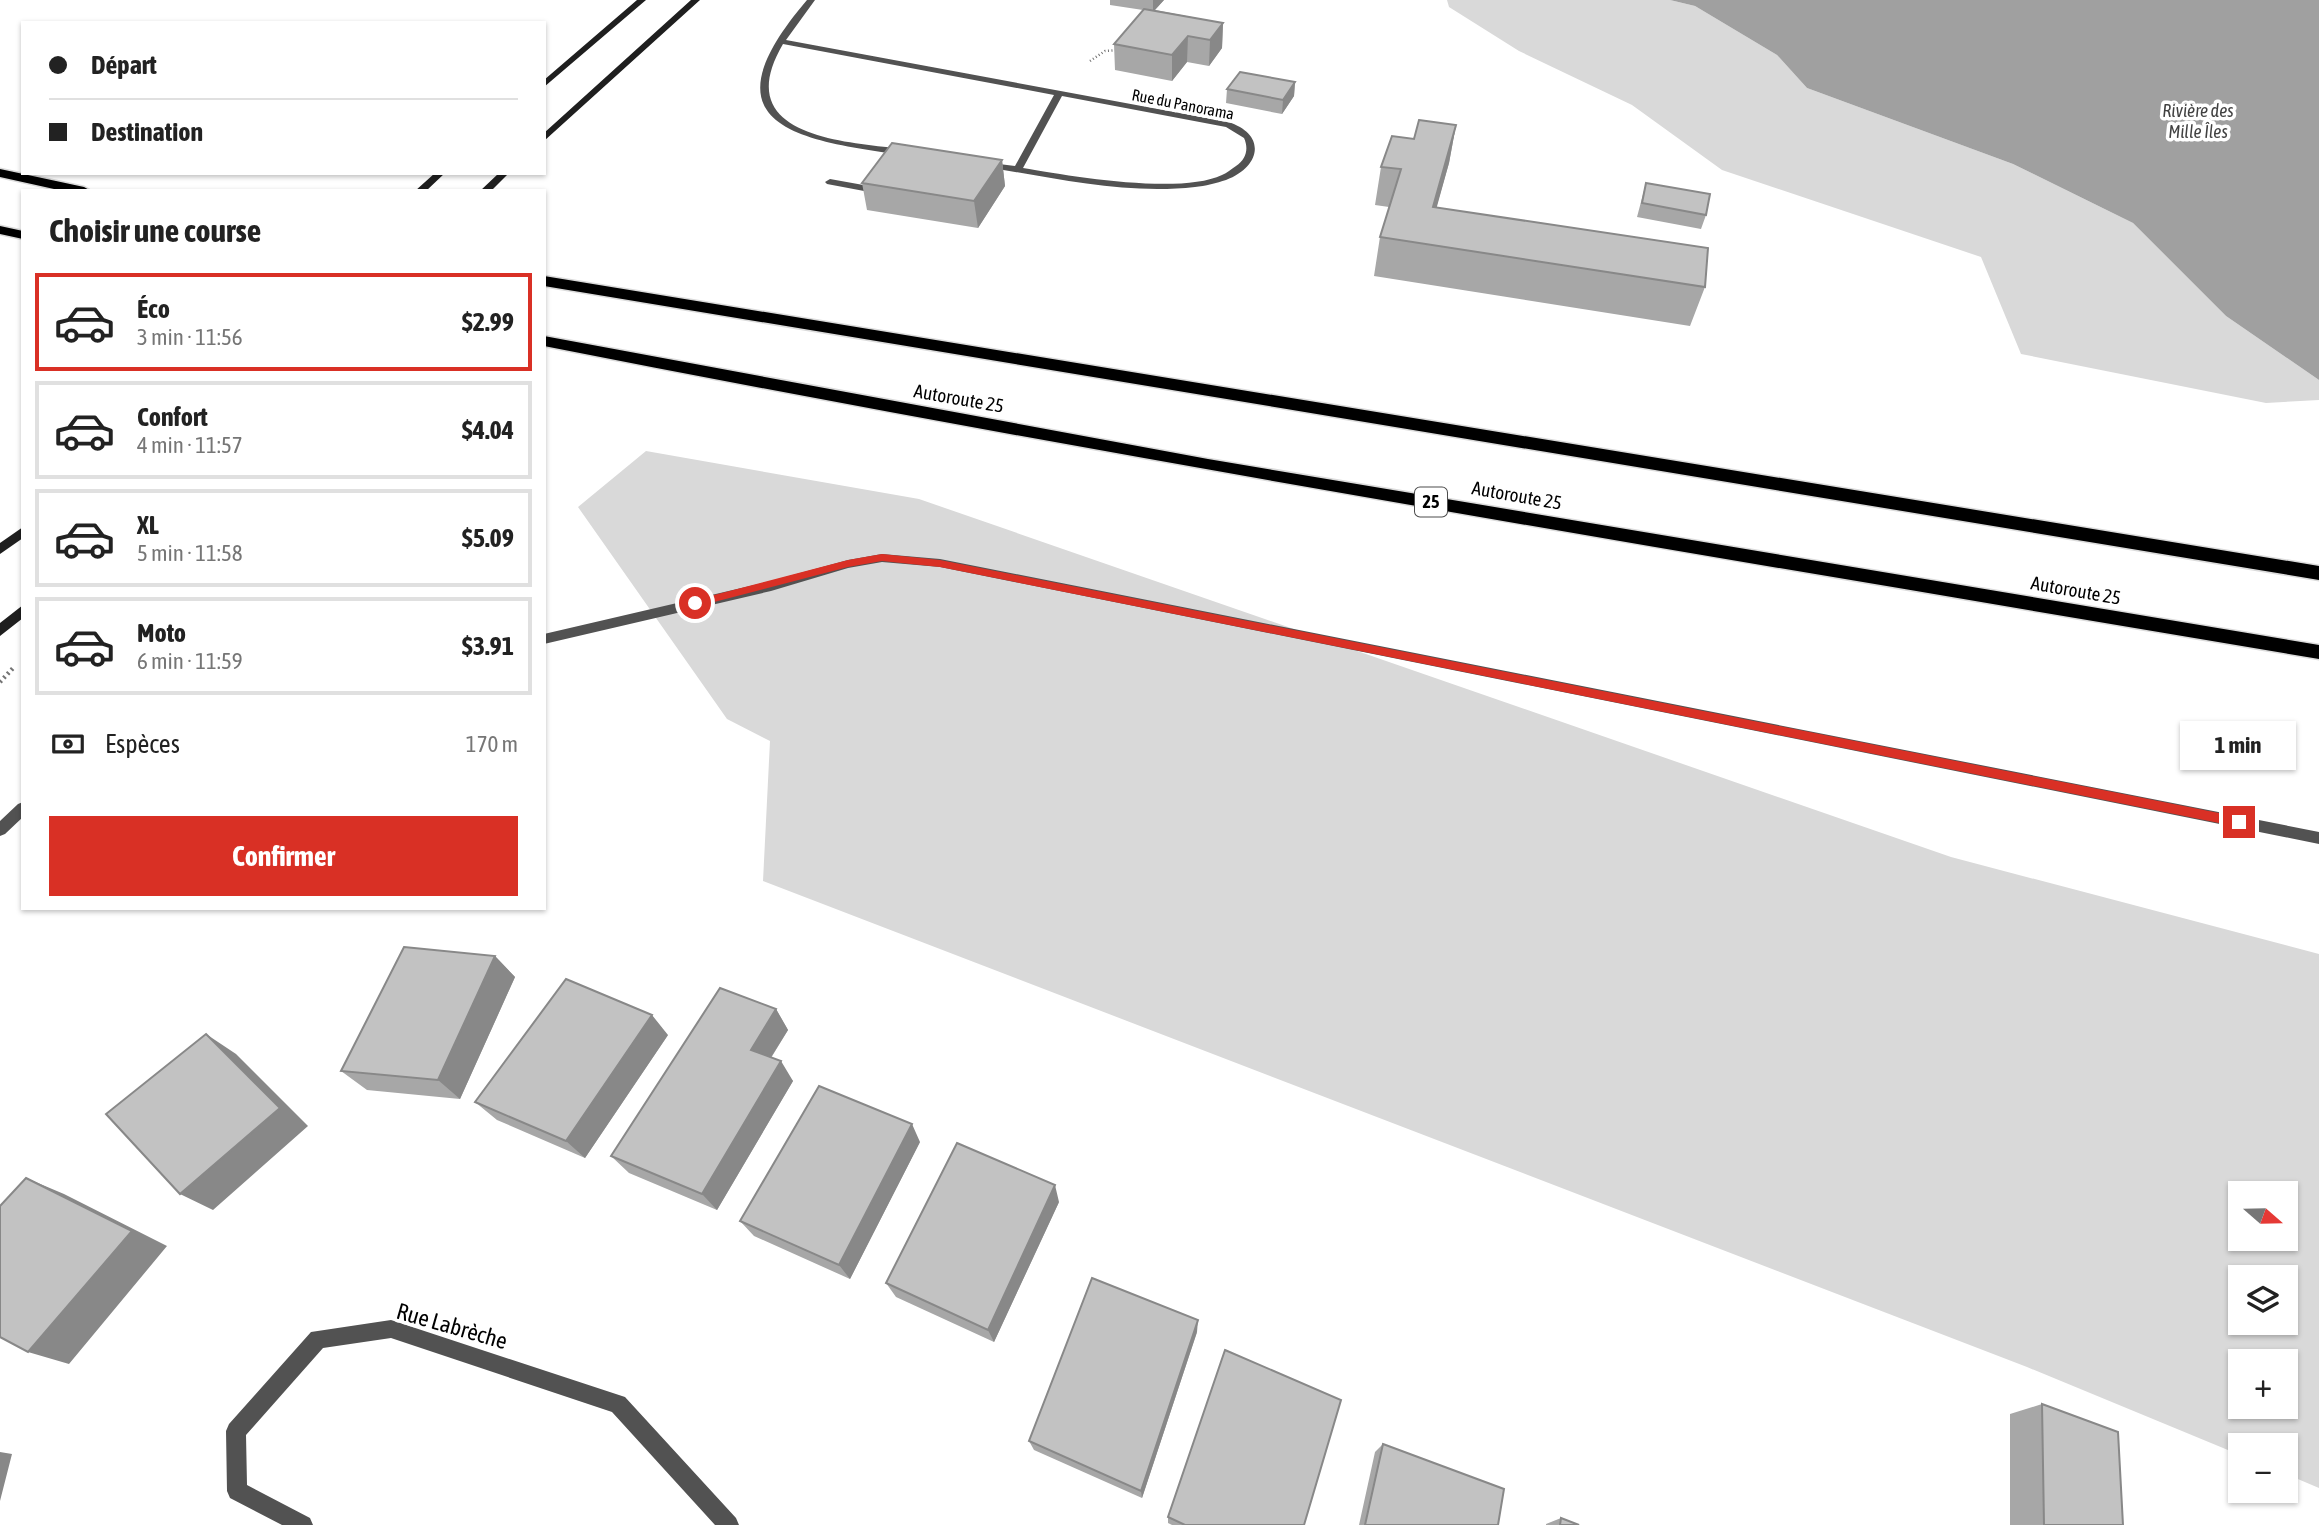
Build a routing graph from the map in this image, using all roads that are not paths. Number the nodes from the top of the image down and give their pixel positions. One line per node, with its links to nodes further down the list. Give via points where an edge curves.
1 (642, 0): 5 (street)
2 (696, 0): 7 (street)
3 (811, 0): 4 (street)
4 (781, 41): 6 (street, Rue du Panorama); 8 (street, via 761,85 765,107 775,118 792,129 830,141)
5 (546, 83)
6 (1058, 95): 10 (street); 10 (street, Rue du Panorama, via 1228,125 1246,134 1252,151 1232,174 1200,184 1137,185)
7 (546, 136)
8 (919, 154)
9 (980, 163): 10 (street, Rue du Panorama)
10 (1018, 169)
11 (0, 173): 15 (highway)
12 (439, 175): 16 (street)
13 (503, 175): 17 (street)
14 (830, 182): 18 (street)
15 (75, 189)
16 (422, 189)
17 (487, 189)
18 (881, 191)
19 (0, 230): 20 (highway)
20 (21, 235)
21 (546, 281): 25 (highway)
22 (546, 341): 29 (highway, Autoroute 25 / 25, via 1346,487)
23 (21, 533): 24 (street)
24 (0, 551)
25 (2319, 573)
26 (21, 612): 27 (street)
27 (0, 631)
28 (546, 639): 32 (street, via 848,564 882,558 940,563)
29 (2319, 652)
30 (21, 809): 31 (street)
31 (0, 830)
32 (2319, 838)
33 (303, 1525): 34 (street, Rue Labrèche, via 237,1490 236,1431 317,1339 391,1329 618,1404)
34 (729, 1525)

